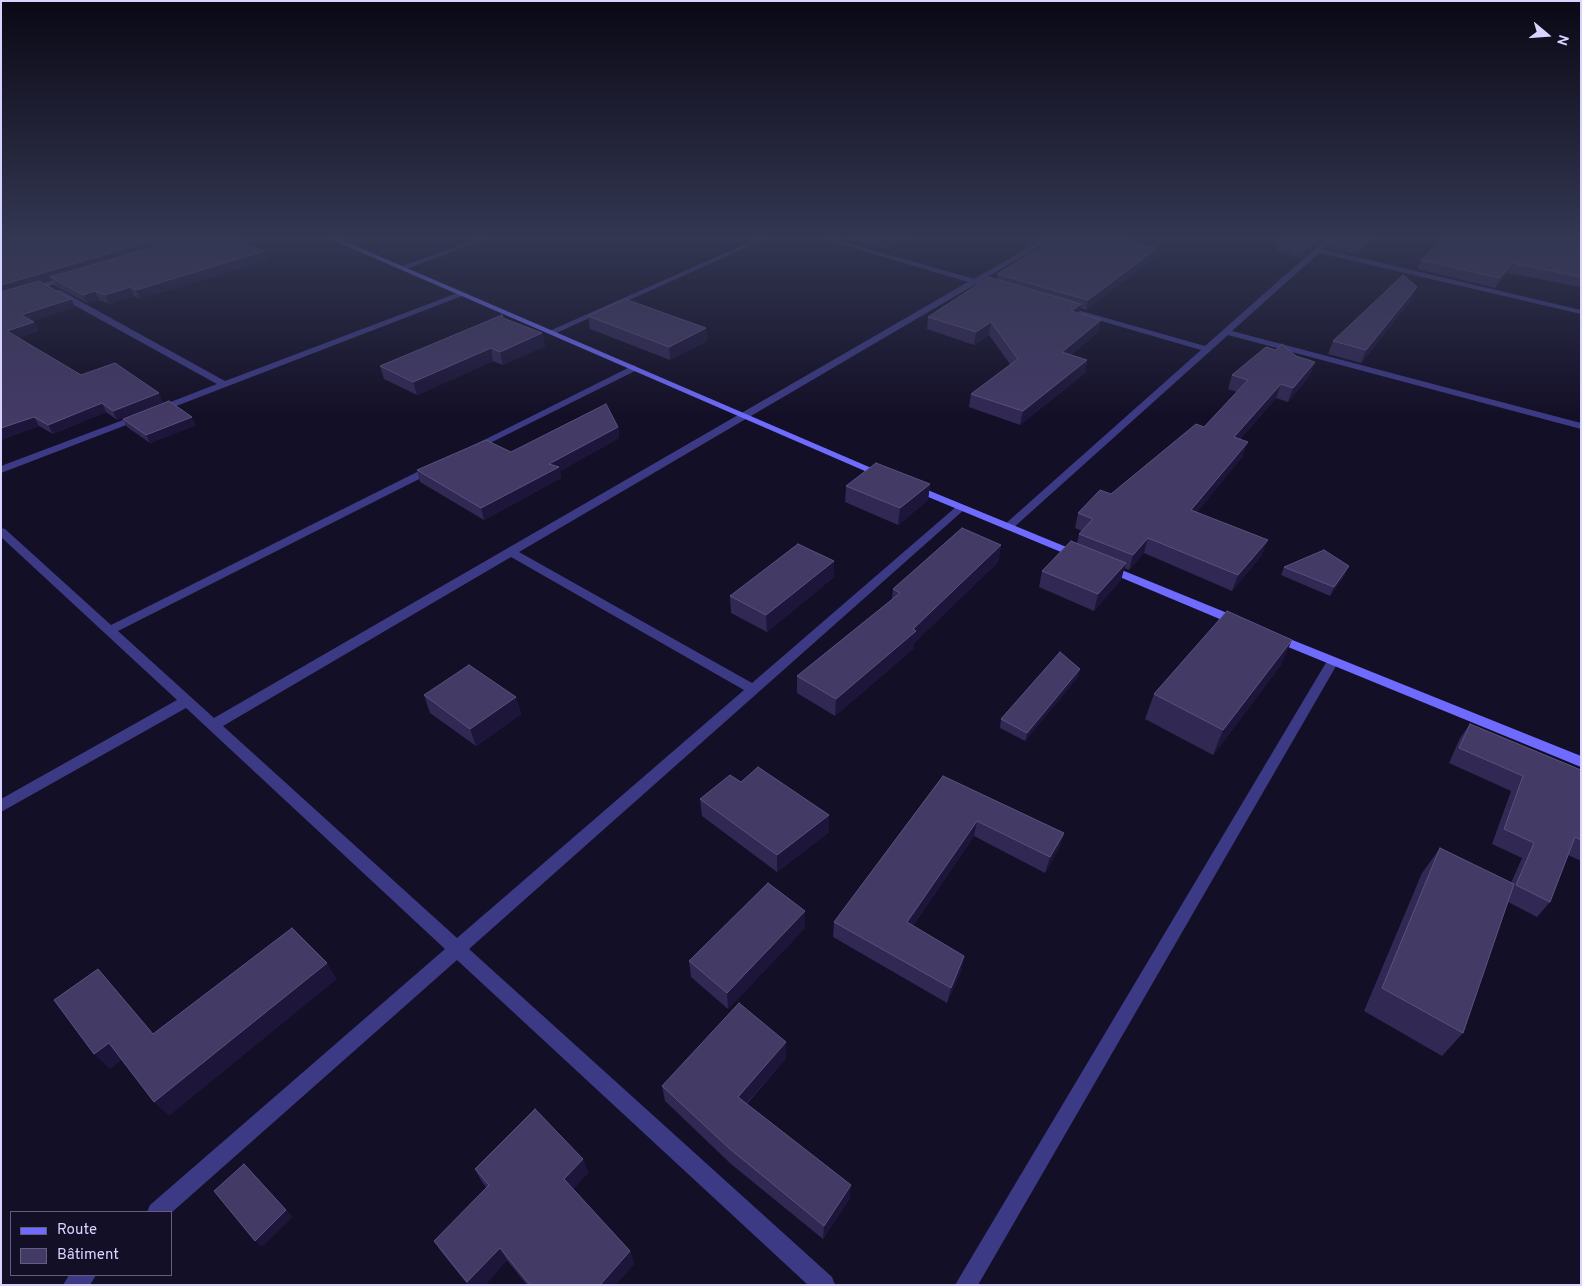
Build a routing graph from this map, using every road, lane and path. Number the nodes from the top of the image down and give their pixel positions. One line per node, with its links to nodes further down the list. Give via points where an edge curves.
1 (68, 298): 14 (street)
2 (452, 298): 14 (street)
3 (472, 298): 10 (street)
4 (628, 298): 10 (street)
5 (952, 298): 15 (street)
6 (1264, 298): 11 (street)
7 (1521, 298): 9 (street)
8 (1058, 306): 12 (street)
9 (1581, 312)
10 (551, 332): 13 (street)
11 (1226, 332): 12 (street); 16 (street)
12 (1207, 349): 21 (street)
13 (634, 368): 15 (street); 17 (street)
14 (225, 384): 19 (street)
15 (745, 415): 20 (street); 23 (street)
16 (1581, 426)
17 (465, 452)
18 (447, 461): 24 (street)
19 (1, 470)
20 (961, 508): 21 (street); 26 (street)
21 (1008, 527): 25 (street)
22 (1, 530): 24 (street)
23 (510, 552): 26 (street); 28 (street)
24 (110, 630): 27 (street)
25 (1333, 661): 29 (street); 36 (street)
26 (754, 690): 31 (street)
27 (186, 701): 28 (street); 30 (street)
28 (213, 725): 31 (street)
29 (1581, 762)
30 (1, 806)
31 (458, 949): 32 (street); 35 (street)
32 (158, 1211)
33 (84, 1276): 34 (street)
34 (74, 1285)
35 (824, 1285)
36 (966, 1285)

